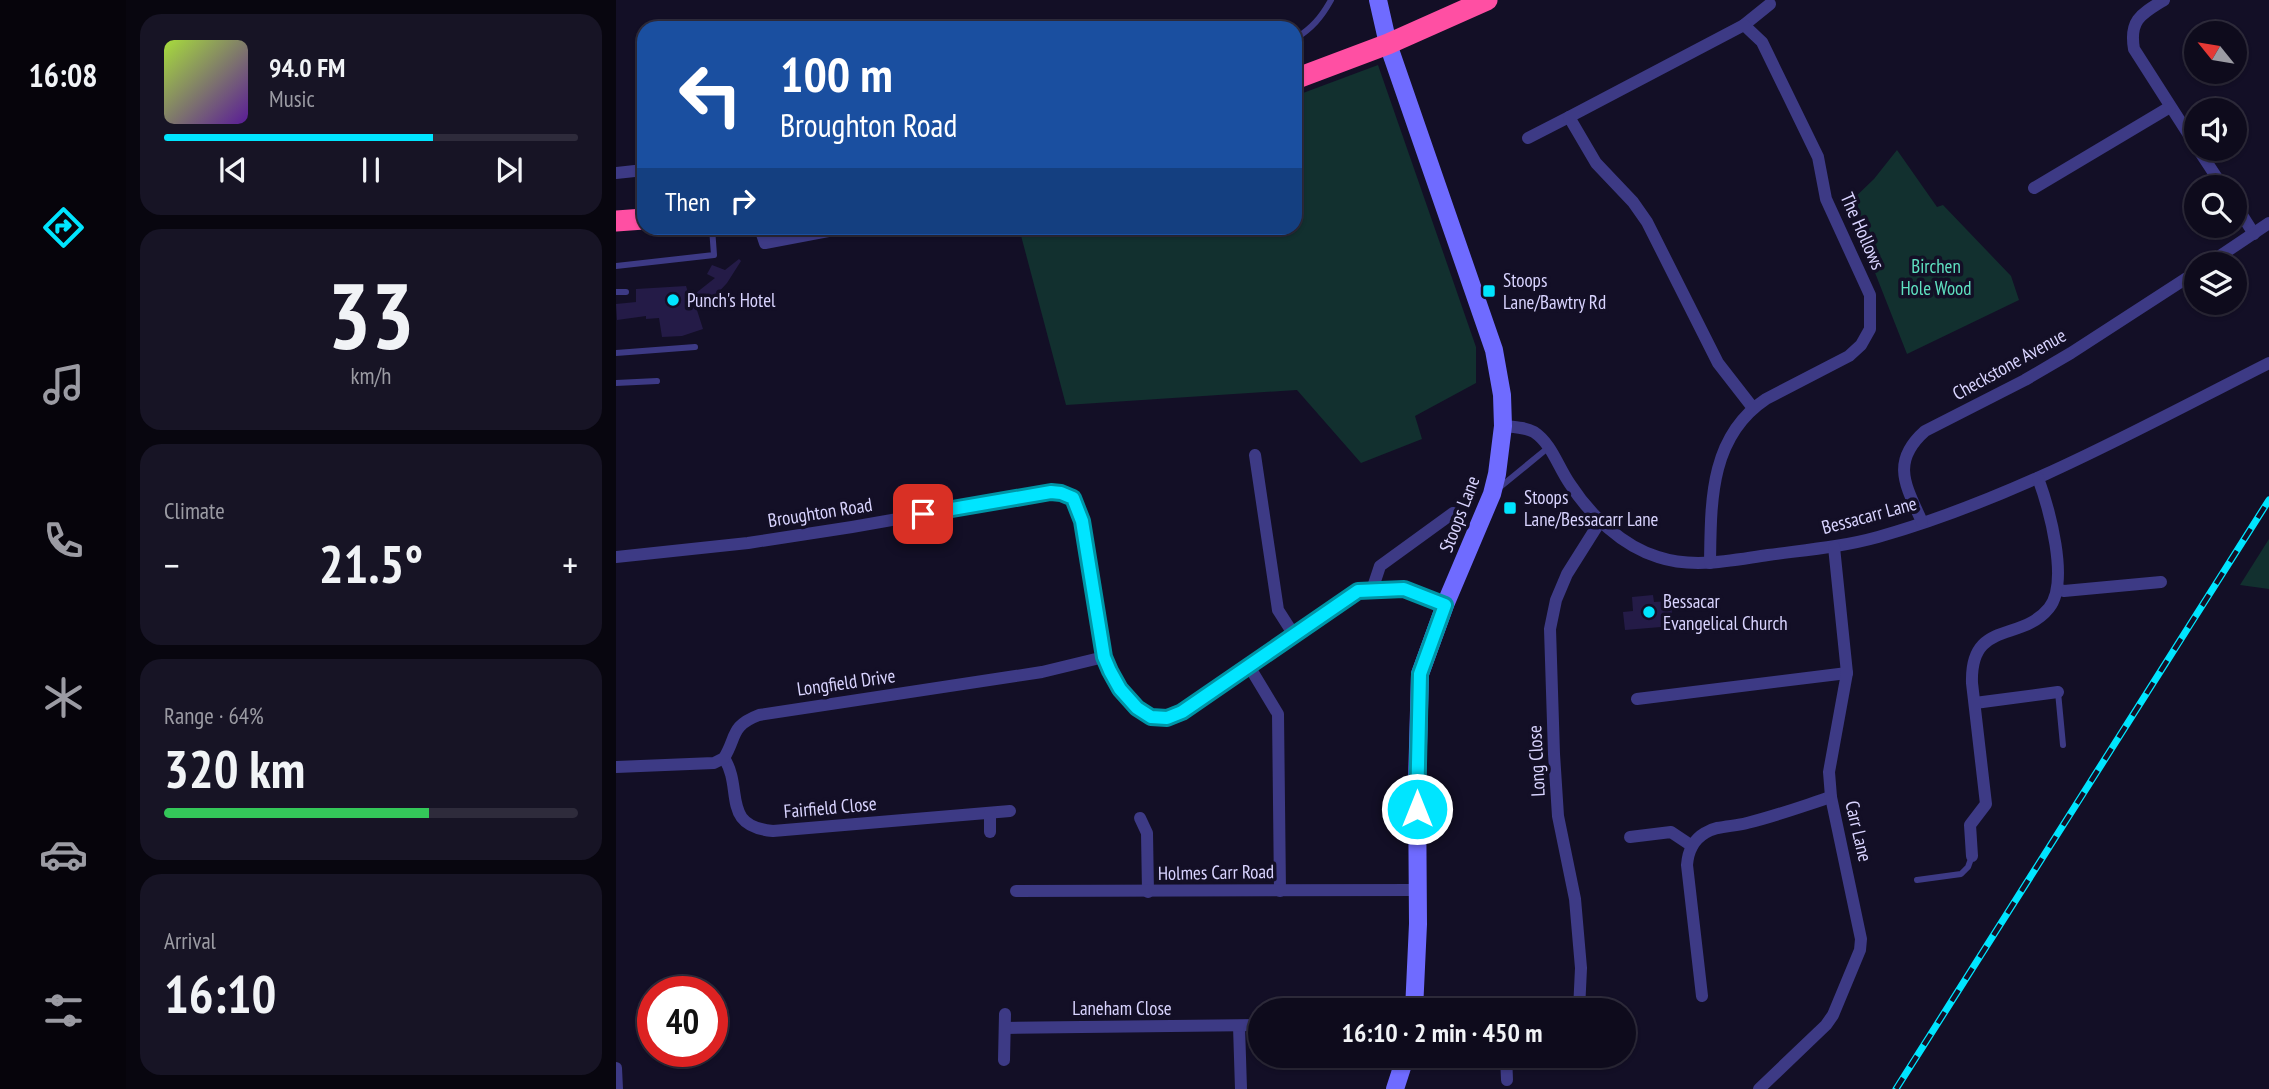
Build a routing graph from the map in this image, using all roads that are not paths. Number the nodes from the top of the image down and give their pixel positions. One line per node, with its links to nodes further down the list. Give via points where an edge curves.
1 (1331, 0): 7 (lane, via 1322,16)
2 (1378, 0): 8 (street, Stoops Lane)
3 (1485, 0): 8 (highway)
4 (2164, 0): 10 (street, via 2138,18 2132,37 2134,49)
5 (1770, 4): 6 (street)
6 (1744, 25): 11 (street); 35 (street, The Hollows, via 1762,42 1818,158 1826,199 1870,295 1870,329 1861,345)
7 (1302, 33)
8 (1388, 44): 9 (highway); 36 (street, Stoops Lane, via 1494,350)
9 (1302, 76)
10 (2171, 107): 12 (street); 16 (street)
11 (1569, 117): 13 (street); 35 (street, via 1596,163 1647,222 1718,363)
12 (2184, 127)
13 (1528, 138)
14 (637, 171): 15 (street)
15 (616, 173)
16 (2034, 188)
17 (637, 220): 18 (highway)
18 (616, 221)
19 (2247, 223): 21 (street)
20 (2269, 223): 21 (street)
21 (2254, 234): 25 (street)
22 (713, 235): 26 (lane, via 714,255)
23 (762, 235): 24 (street, via 765,243)
24 (807, 235)
25 (2226, 252)
26 (616, 266)
27 (2184, 280): 43 (street, Checkstone Avenue, via 2071,353 1919,436 1903,466)
28 (616, 292): 29 (lane)
29 (626, 292)
30 (695, 347): 31 (lane)
31 (616, 353)
32 (2269, 363): 39 (street, Bessacarr Lane)
33 (657, 381): 34 (lane)
34 (616, 383)
35 (1754, 408): 46 (street, The Hollows, via 1725,448 1715,477)
36 (1503, 426): 37 (street, Bessacarr Lane, via 1532,431); 40 (street, Stoops Lane)
37 (1549, 447): 40 (lane); 42 (street, Bessacarr Lane, via 1570,485)
38 (1255, 455): 51 (street, via 1278,610)
39 (2038, 478): 43 (street, Bessacarr Lane); 48 (street, via 2053,533)
40 (1492, 494): 50 (street, Stoops Lane)
41 (1453, 513): 49 (street, via 1380,566)
42 (1601, 520): 46 (street, Bessacarr Lane, via 1619,537 1657,557); 76 (street, Long Close, via 1567,574 1550,629 1557,804 1575,899)
43 (1922, 522): 44 (street, Bessacarr Lane)
44 (1834, 547): 46 (street, Bessacarr Lane); 54 (street, Carr Lane)
45 (616, 557): 52 (street, Broughton Road, via 748,543 1061,493 1073,498 1082,521)
46 (1710, 563)
47 (2161, 582): 48 (street)
48 (2057, 589): 57 (street, via 2042,616 1996,635 1976,654 1972,669)
49 (1372, 590): 50 (street, Broughton Road, via 1404,589); 51 (street, Broughton Road, via 1358,591)
50 (1445, 605): 70 (street, Stoops Lane, via 1420,674)
51 (1294, 635): 53 (street, Broughton Road)
52 (1104, 657): 53 (street, Broughton Road, via 1120,689 1137,708 1151,717 1167,718); 59 (street, Longfield Drive, via 1042,672 759,715 736,729)
53 (1249, 666): 72 (street, via 1278,714)
54 (1847, 673): 56 (street); 61 (street, Carr Lane, via 1830,757)
55 (2058, 692): 57 (street); 58 (lane)
56 (1637, 699)
57 (1975, 703): 68 (street, via 1986,804 1970,825)
58 (2063, 745)
59 (724, 758): 60 (street, via 714,763); 63 (street, Fairfield Close, via 737,810 744,822 758,830)
60 (616, 767)
61 (1831, 797): 67 (street, via 1745,824 1713,829); 89 (street, Carr Lane, via 1860,950 1833,1016)
62 (1010, 811): 63 (street, Fairfield Close)
63 (990, 813): 65 (street)
64 (1140, 818): 73 (street, via 1147,833)
65 (990, 832)
66 (1630, 836): 67 (street, via 1671,832)
67 (1692, 846): 74 (street, via 1687,865)
68 (1972, 856): 69 (lane, via 1961,874)
69 (1917, 880)
70 (1418, 890): 72 (street, Holmes Carr Road); 75 (street, Stoops Lane)
71 (1016, 891): 73 (street, Holmes Carr Road)
72 (1280, 891): 73 (street, Holmes Carr Road)
73 (1148, 892)
74 (1702, 996)
75 (1415, 998)
76 (1580, 998)
77 (1005, 1014): 80 (street)
78 (1239, 1026): 79 (street, Laneham Close); 80 (street, Laneham Close); 87 (street)
79 (1248, 1026)
80 (1005, 1028): 81 (street)
81 (1004, 1060)
82 (616, 1068): 86 (street)
83 (1402, 1068): 88 (street)
84 (1506, 1068): 85 (street)
85 (1507, 1080)
86 (617, 1088)
87 (1241, 1089)
88 (1395, 1089)
89 (1759, 1089)

